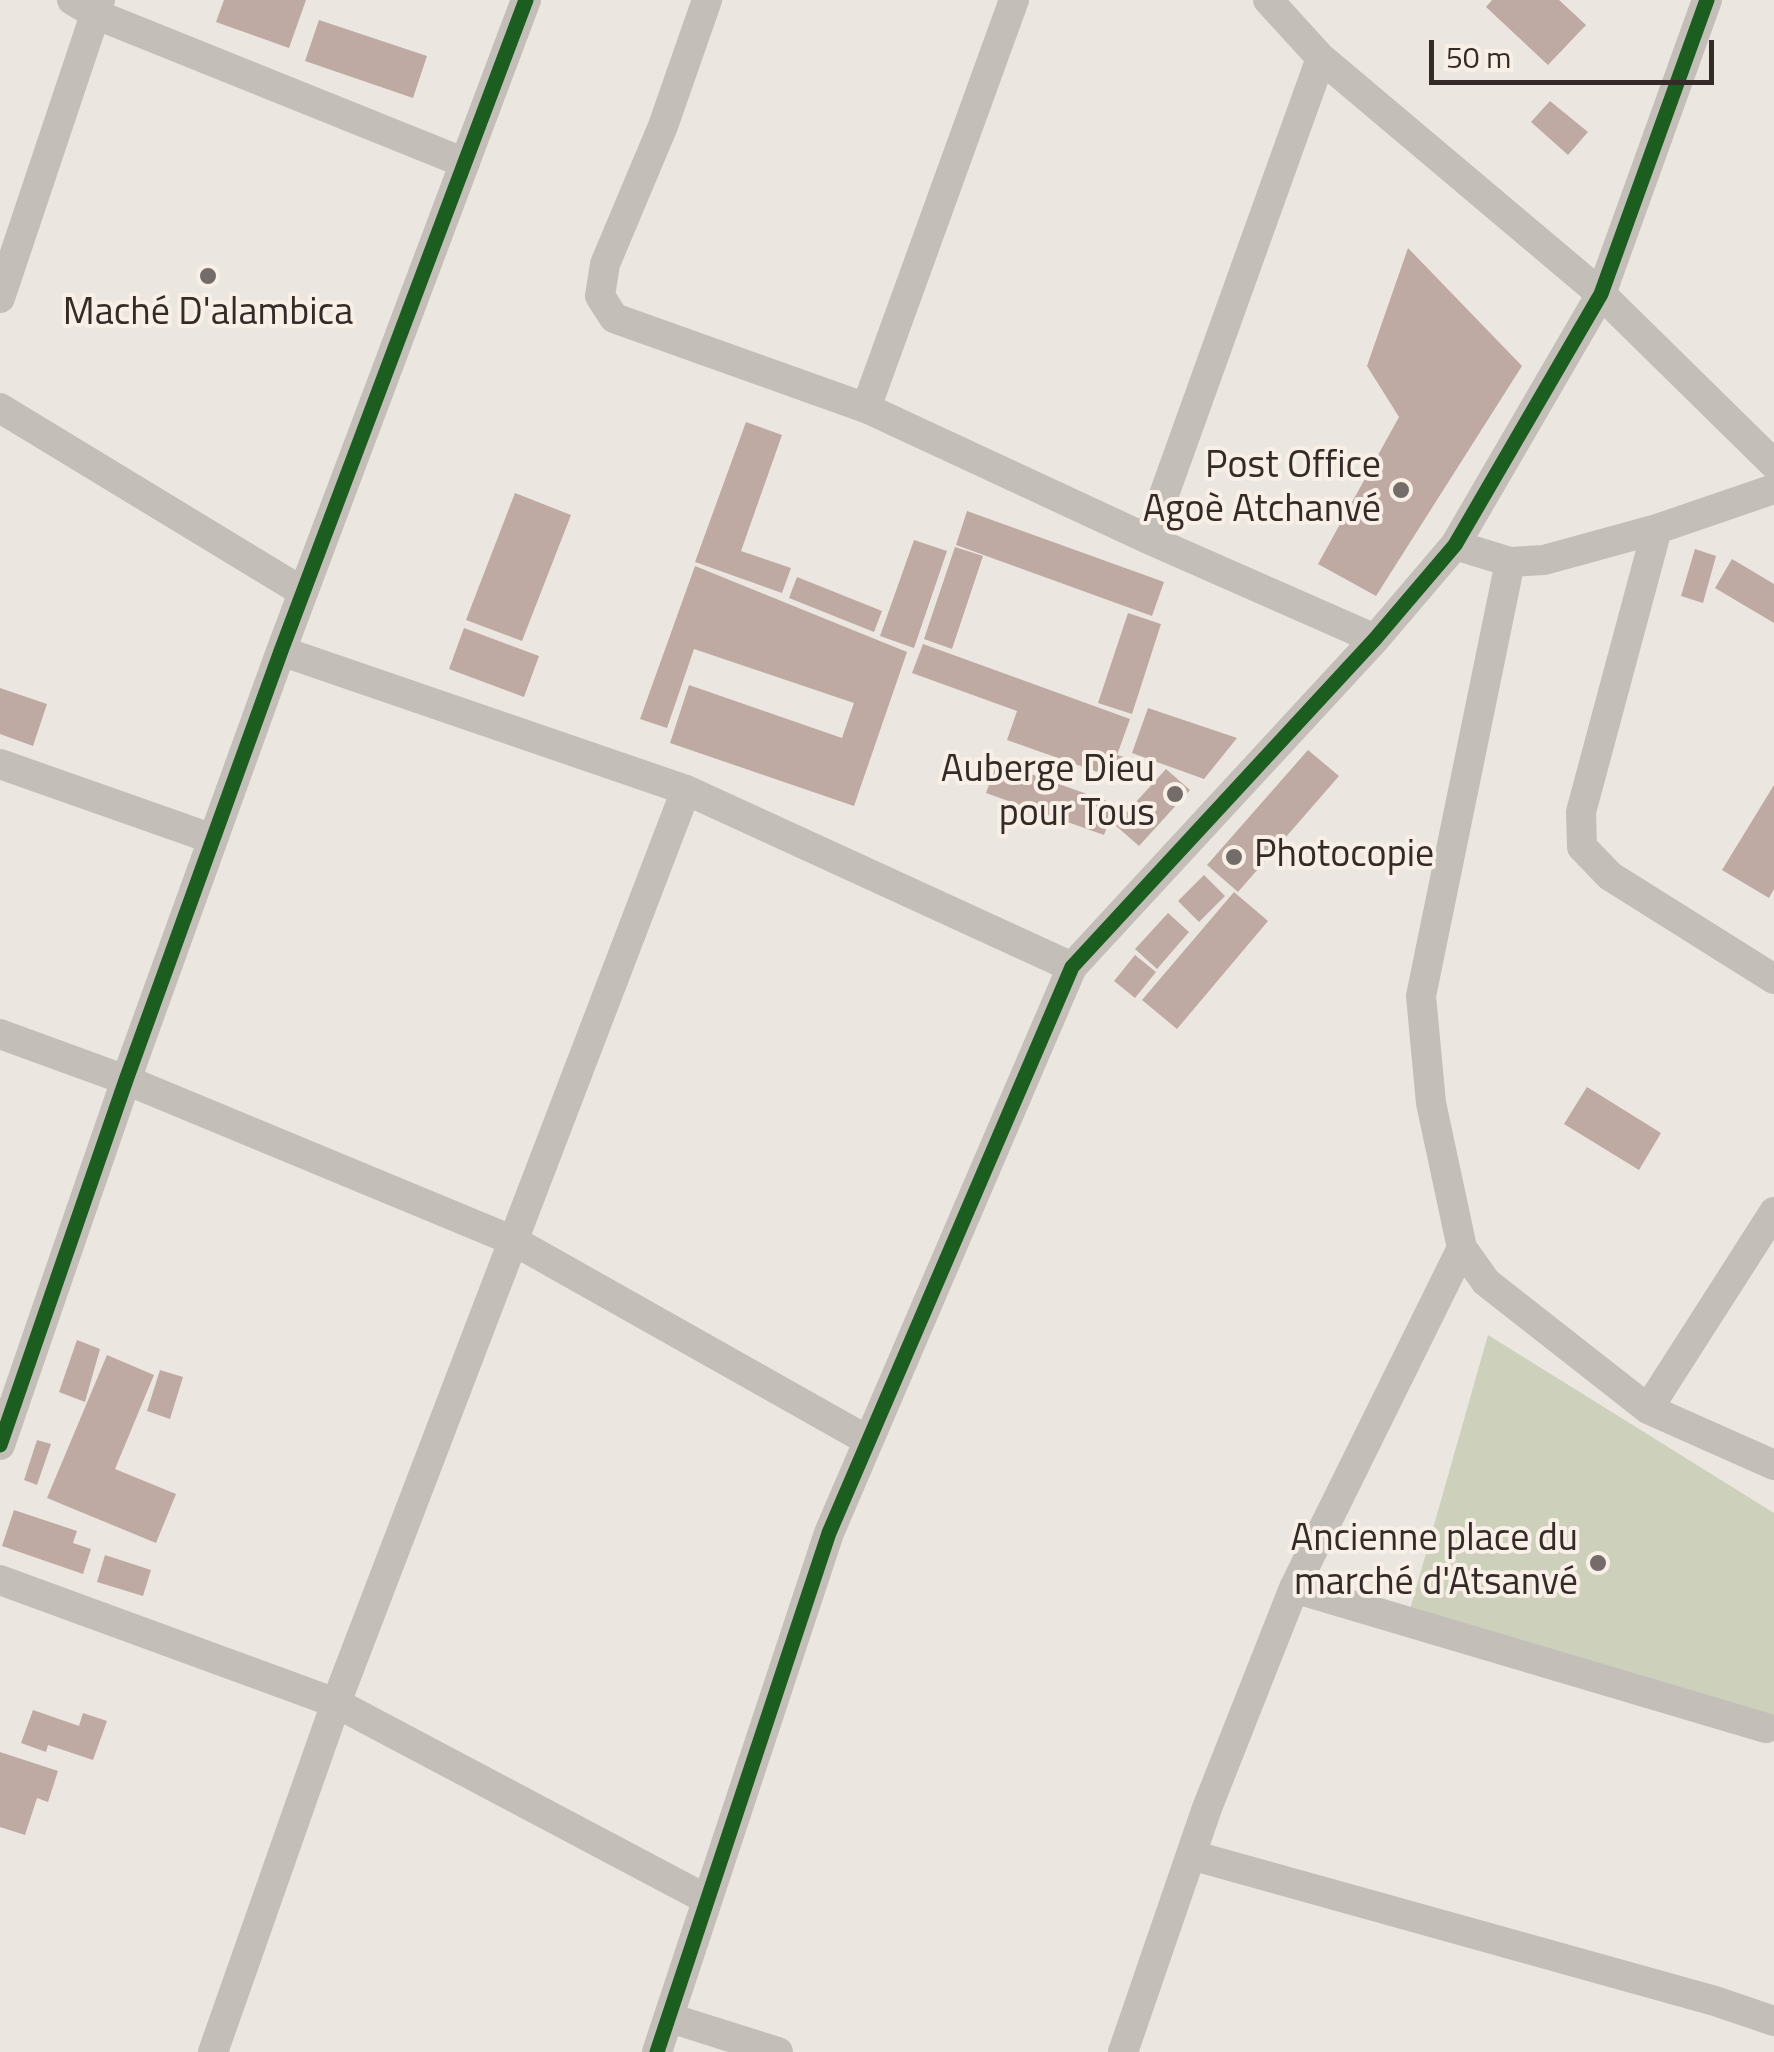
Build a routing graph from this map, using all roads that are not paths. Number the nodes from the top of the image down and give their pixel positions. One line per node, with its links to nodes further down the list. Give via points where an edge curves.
1 (526, 0): 8 (street)
2 (707, 0): 12 (street, via 604,264 600,296 614,318)
3 (1014, 0): 12 (street)
4 (1268, 0): 7 (street)
5 (1708, 0): 9 (street)
6 (89, 4): 8 (street); 10 (street)
7 (1321, 58): 9 (street); 16 (street)
8 (464, 163): 19 (street)
9 (1601, 294): 13 (street); 17 (street)
10 (0, 298)
11 (0, 408): 19 (street)
12 (866, 408): 16 (street)
13 (1774, 464)
14 (1774, 489): 15 (street)
15 (1657, 529): 18 (street, via 1544,560); 26 (street, via 1581,812 1582,847 1610,876)
16 (1148, 540): 20 (street)
17 (1455, 545): 18 (street); 20 (street)
18 (1510, 562): 31 (street, via 1421,996 1431,1103)
19 (303, 592): 21 (street)
20 (1375, 639): 25 (street)
21 (281, 652): 23 (street); 24 (street)
22 (0, 764): 24 (street)
23 (686, 790): 25 (street); 30 (street)
24 (213, 839): 28 (street)
25 (1072, 967): 33 (street)
26 (1774, 979)
27 (0, 1034): 28 (street)
28 (126, 1080): 30 (street); 34 (street)
29 (1774, 1212): 32 (street)
30 (514, 1241): 33 (street); 38 (street)
31 (1462, 1248): 32 (street, via 1486,1282); 37 (street)
32 (1648, 1409): 35 (street)
33 (867, 1440): 41 (street, via 829,1533)
34 (0, 1445)
35 (1774, 1466)
36 (0, 1580): 38 (street)
37 (1294, 1588): 39 (street); 40 (street)
38 (336, 1703): 41 (street); 44 (street)
39 (1766, 1728)
40 (1191, 1855): 43 (street); 47 (street)
41 (706, 1899): 42 (street)
42 (670, 2018): 45 (street); 46 (street)
43 (1774, 2021)
44 (213, 2052)
45 (658, 2052)
46 (778, 2052)
47 (1123, 2052)

